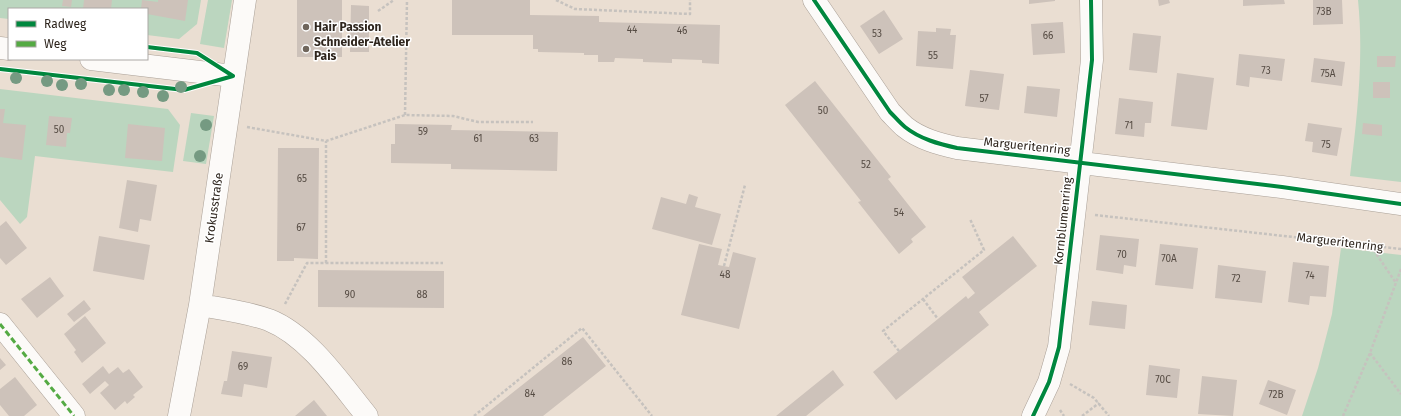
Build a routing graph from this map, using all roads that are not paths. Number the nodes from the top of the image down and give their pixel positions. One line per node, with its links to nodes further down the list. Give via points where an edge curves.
1 (245, 0): 5 (street, Krokusstraße)
2 (814, 0): 6 (street, Margueritenring, via 890,112 906,128 931,141 957,148)
3 (1092, 0): 6 (street, Kornblumenring, via 1092,60)
4 (99, 60): 5 (street)
5 (233, 76): 8 (street, Krokusstraße)
6 (1080, 162): 7 (street, Margueritenring); 13 (street, Kornblumenring, via 1059,347 1049,382)
7 (1401, 204)
8 (200, 304): 11 (street, Krokusstraße); 12 (street, via 254,316 286,329 316,355)
9 (0, 324): 10 (street)
10 (74, 416)
11 (179, 416)
12 (367, 416)
13 (1033, 416)

